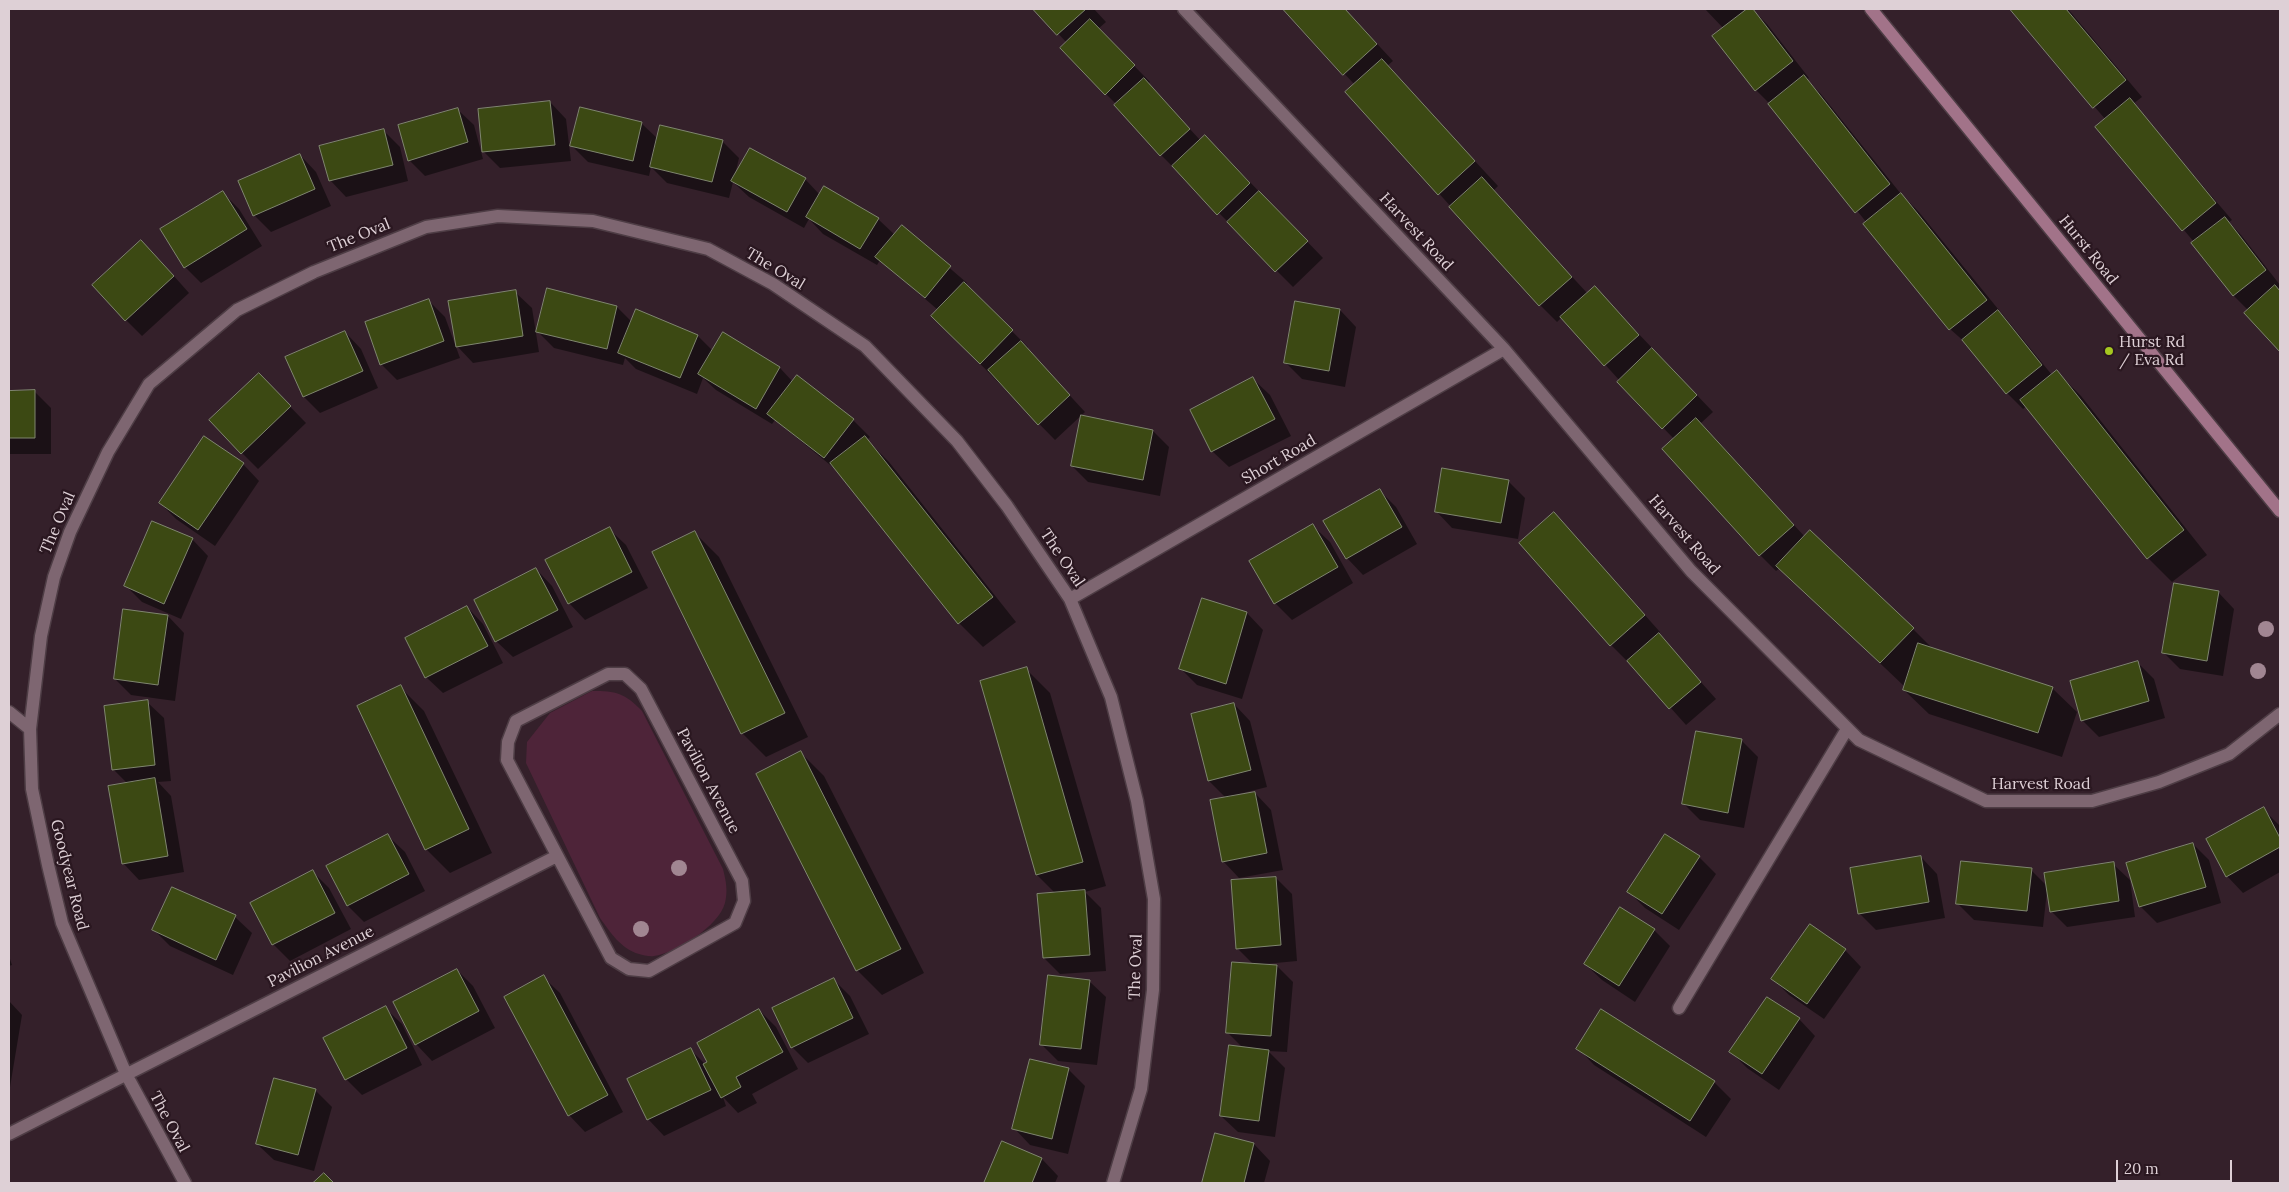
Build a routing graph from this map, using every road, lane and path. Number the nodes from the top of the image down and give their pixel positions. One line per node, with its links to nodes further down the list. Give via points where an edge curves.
1 (1184, 9): 3 (street, Harvest Road)
2 (1871, 9): 4 (street, Hurst Road)
3 (1504, 349): 5 (street, Short Road); 9 (street, Harvest Road, via 1691,570)
4 (2280, 511)
5 (1070, 598): 8 (street, The Oval, via 1007,506 957,441 864,346 773,284 708,249 593,221 498,216 426,227 314,272 237,310 149,384 108,452 70,532 54,577 40,636); 15 (street, The Oval, via 1111,697 1137,801 1154,899 1153,990 1141,1089)
6 (9, 712): 8 (street)
7 (2280, 714): 9 (street, Harvest Road, via 2229,754 2159,782 2092,802 1986,801 1859,740)
8 (30, 729): 12 (street, Goodyear Road, via 32,789 62,923)
9 (1848, 729): 11 (street)
10 (557, 856): 10 (street, Pavilion Avenue, via 507,760 508,742 516,721 608,674 625,674 641,690 742,881 744,901 735,923 649,971 629,969 611,958); 12 (street, Pavilion Avenue)
11 (1679, 1008)
12 (126, 1074): 13 (street, Pavilion Avenue); 14 (street, The Oval)
13 (9, 1134)
14 (185, 1183)
15 (1113, 1183)

